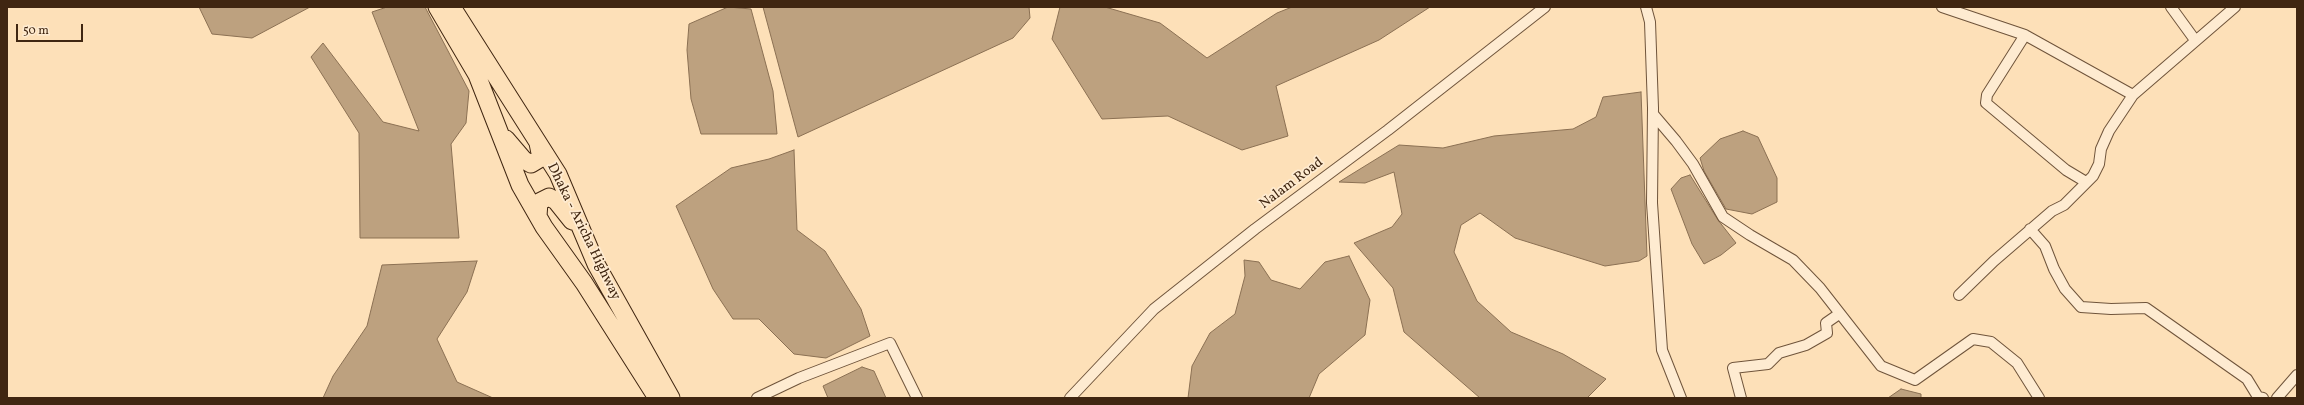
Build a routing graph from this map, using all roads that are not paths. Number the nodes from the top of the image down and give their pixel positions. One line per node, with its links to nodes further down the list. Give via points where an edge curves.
1 (437, 7): 12 (highway, via 477,75)
2 (452, 7): 13 (highway, Dhaka - Aricha Highway)
3 (1545, 7): 25 (street, Nalam Road, via 1424,103 1255,229 1154,309)
4 (1646, 7): 11 (street, via 1650,22)
5 (1942, 7): 8 (street)
6 (2171, 7): 9 (street)
7 (2235, 7): 9 (street)
8 (2025, 35): 10 (street); 14 (street, via 1987,95 1986,103 2066,170)
9 (2195, 40): 10 (street)
10 (2133, 95): 14 (street, via 2109,131 2101,149 2099,164 2093,176)
11 (1653, 114): 19 (street, via 1693,164 1723,217 1793,260 1820,288); 26 (street, via 1652,203 1662,350)
12 (496, 125): 13 (highway, via 524,160 531,164 541,158); 15 (highway, via 520,185)
13 (537, 141): 17 (highway, Dhaka - Aricha Highway, via 567,192)
14 (2086, 182): 16 (street, via 2064,205 2052,211)
15 (538, 216): 17 (highway, via 539,202 549,197 556,201); 21 (highway)
16 (2030, 229): 18 (street); 29 (street, via 2045,246 2065,288 2081,306 2111,309 2146,308 2247,379 2258,397)
17 (584, 239): 22 (highway, Dhaka - Aricha Highway)
18 (1959, 295)
19 (1839, 314): 27 (street, via 1826,323 1827,333 1806,344 1779,353 1768,364 1733,368); 28 (street, via 1881,366 1915,380 1973,339 1991,342 2017,363)
20 (2297, 375): 30 (street)
21 (657, 398)
22 (671, 398)
23 (757, 398): 24 (street, via 799,378 890,343)
24 (917, 398)
25 (1070, 398)
26 (1681, 398)
27 (1741, 398)
28 (2039, 398)
29 (2263, 398)
30 (2277, 398)

